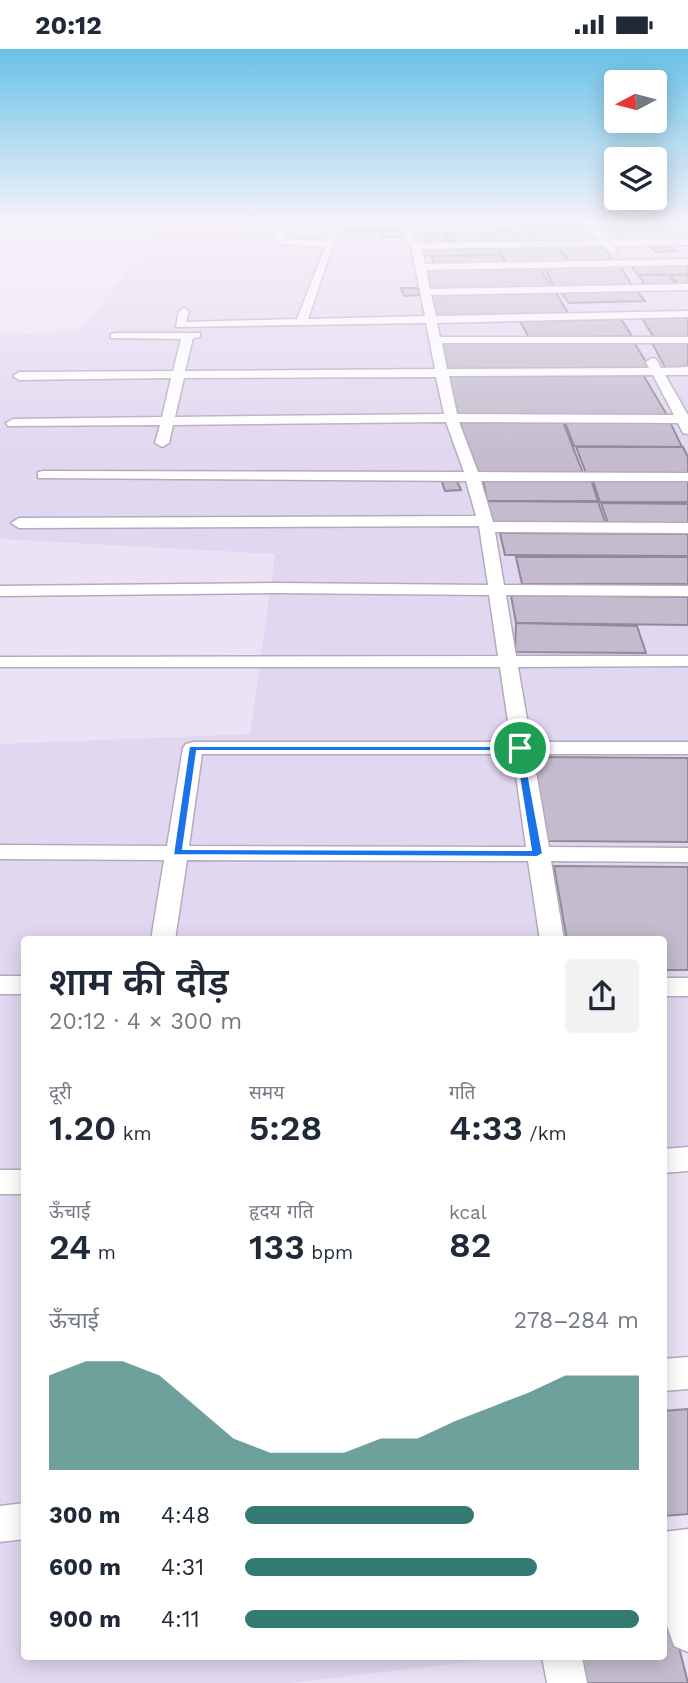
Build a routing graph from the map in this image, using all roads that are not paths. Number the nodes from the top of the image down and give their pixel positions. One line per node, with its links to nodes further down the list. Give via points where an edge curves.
1 (310, 298): 8 (street)
2 (426, 298): 9 (street)
3 (638, 298): 7 (street)
4 (659, 298): 6 (street)
5 (184, 311): 8 (street, via 180,325)
6 (688, 314)
7 (629, 316): 9 (street); 13 (street)
8 (301, 323): 9 (street)
9 (430, 332): 13 (street); 17 (street)
10 (352, 334): 11 (street)
11 (188, 335): 12 (street); 18 (street)
12 (115, 336)
13 (641, 340): 14 (street); 15 (street)
14 (688, 340)
15 (657, 371): 16 (street); 17 (street); 22 (street)
16 (688, 371)
17 (442, 372): 18 (street); 20 (street)
18 (179, 374): 19 (street); 21 (street)
19 (19, 376)
20 (450, 418): 21 (street); 22 (street); 26 (street)
21 (168, 419): 23 (street); 24 (street)
22 (686, 422)
23 (13, 423)
24 (162, 443)
25 (43, 475): 26 (street)
26 (472, 475): 27 (street); 29 (street)
27 (688, 477)
28 (19, 523): 29 (street)
29 (487, 524): 30 (street); 31 (street)
30 (688, 528)
31 (498, 589): 32 (street); 33 (street); 34 (street)
32 (0, 591)
33 (688, 591)
34 (510, 659): 35 (street); 36 (street); 37 (street)
35 (688, 661)
36 (0, 662)
37 (520, 748): 38 (street); 40 (street, via 193,748); 41 (street)
38 (688, 748)
39 (0, 852): 40 (street)
40 (177, 852): 41 (street); 43 (street)
41 (537, 854): 42 (street); 44 (street)
42 (688, 855)
43 (164, 936)
44 (551, 936)
45 (0, 985): 46 (street)
46 (21, 985)
47 (667, 987): 48 (street)
48 (688, 987)
49 (688, 1159): 50 (street)
50 (667, 1161)
51 (0, 1182): 52 (street)
52 (21, 1182)
53 (688, 1373): 54 (street)
54 (667, 1375)
55 (21, 1521): 56 (street)
56 (0, 1524)
57 (672, 1549): 58 (street)
58 (688, 1632)
59 (563, 1660): 60 (street)
60 (567, 1683)

